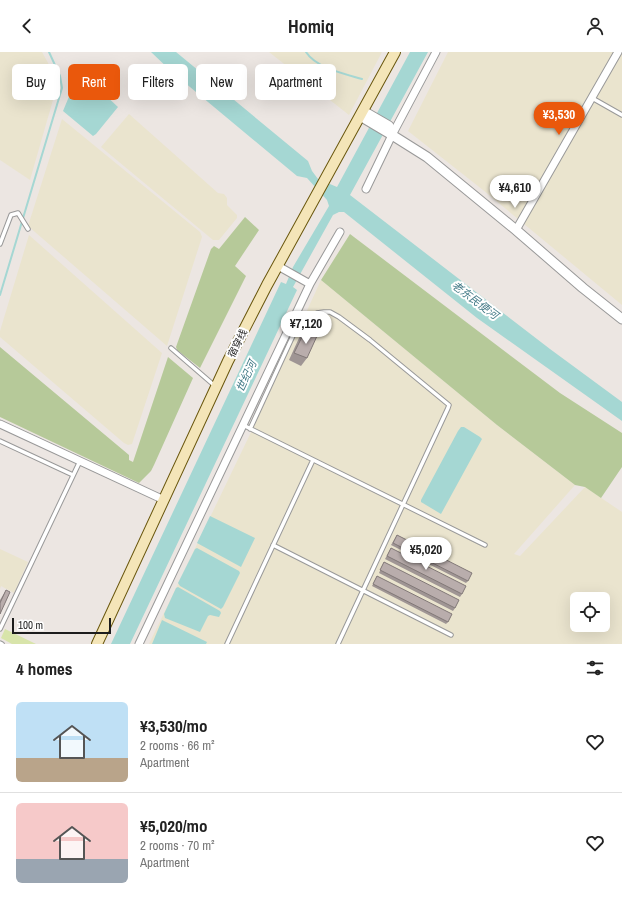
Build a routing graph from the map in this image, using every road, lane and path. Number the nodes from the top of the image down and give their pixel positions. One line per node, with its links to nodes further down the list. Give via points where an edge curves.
1 (395, 52): 6 (main road, 宿穿线)
2 (436, 52): 7 (street)
3 (618, 52): 4 (street)
4 (592, 98): 5 (lane); 10 (street)
5 (622, 115)
6 (365, 116): 7 (street); 13 (main road, 宿穿线)
7 (392, 131): 8 (street); 10 (street)
8 (366, 189)
9 (28, 228): 12 (lane, via 18,213 12,215)
10 (517, 228): 15 (street); 17 (street, via 583,288)
11 (340, 232): 14 (street)
12 (0, 244)
13 (281, 268): 14 (street); 21 (main road, 宿穿线)
14 (307, 283): 24 (street)
15 (622, 313)
16 (309, 318): 31 (lane, via 324,312 339,317 449,405)
17 (622, 318)
18 (297, 327): 20 (lane)
19 (171, 348): 21 (lane)
20 (270, 386): 22 (lane); 25 (lane)
21 (216, 387): 30 (main road, 宿穿线)
22 (275, 388)
23 (0, 424): 28 (street)
24 (243, 425): 25 (lane); 38 (street)
25 (250, 429): 27 (lane)
26 (0, 441): 29 (lane)
27 (313, 460): 31 (lane); 32 (lane)
28 (80, 461): 29 (lane); 30 (street)
29 (73, 475): 35 (lane)
30 (164, 500): 37 (main road, 宿穿线)
31 (403, 505): 33 (lane); 34 (lane)
32 (273, 545): 34 (lane); 39 (lane)
33 (485, 545)
34 (363, 590): 36 (lane); 40 (lane)
35 (0, 629)
36 (451, 635)
37 (97, 644)
38 (139, 644)
39 (227, 644)
40 (338, 644)

